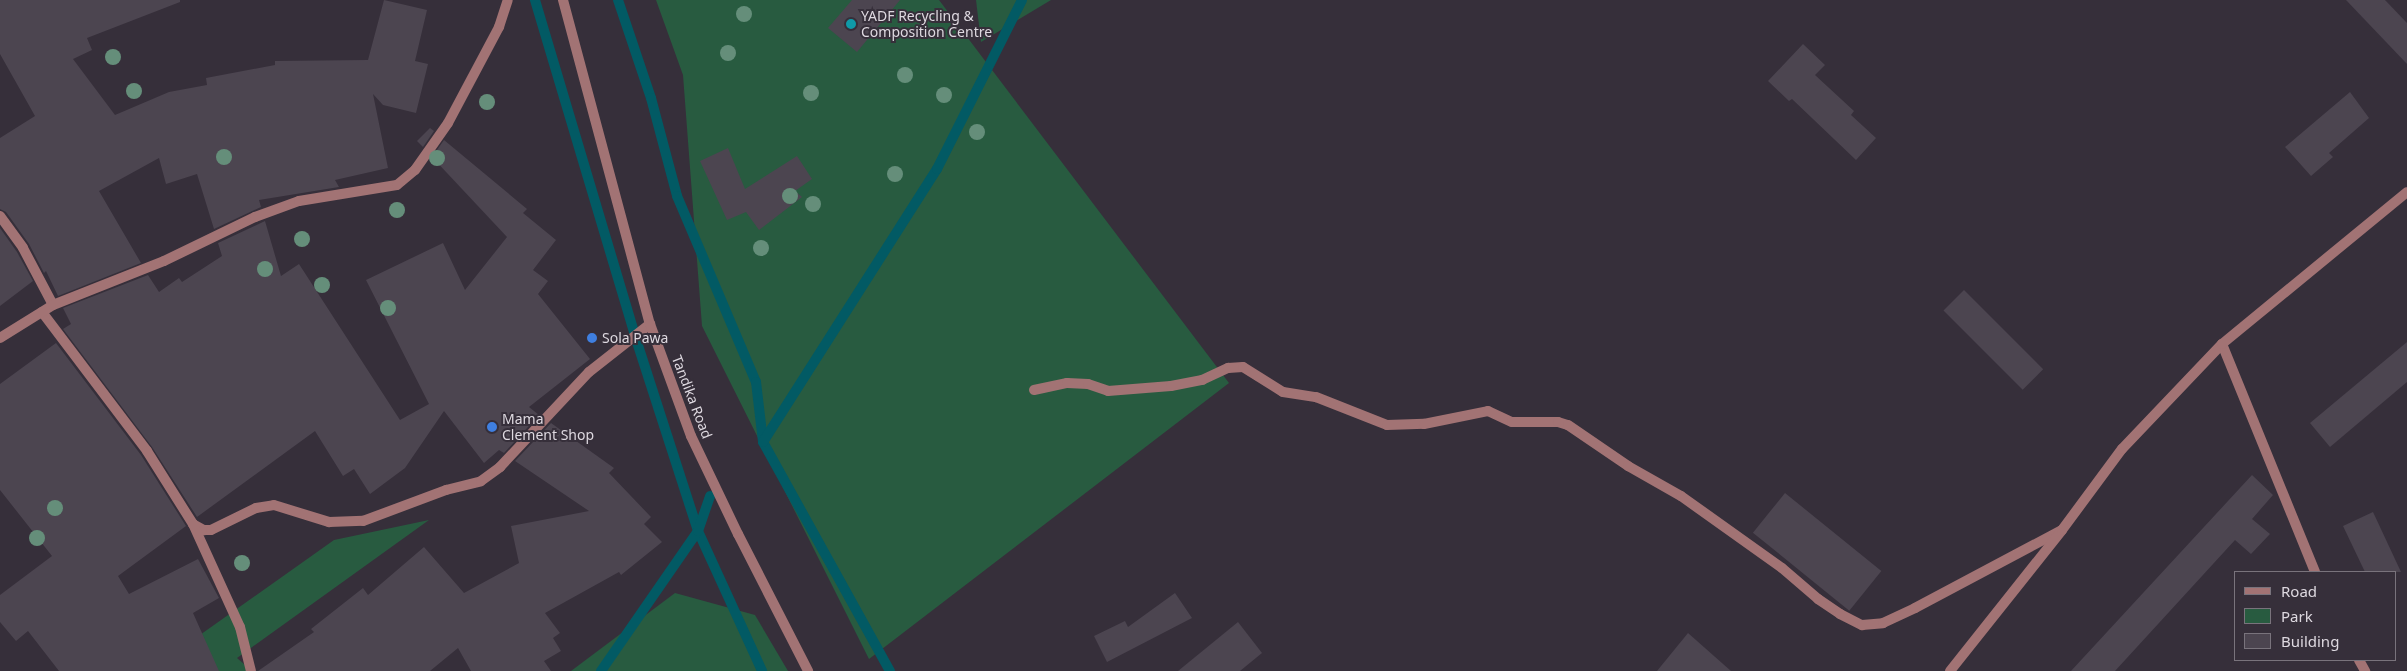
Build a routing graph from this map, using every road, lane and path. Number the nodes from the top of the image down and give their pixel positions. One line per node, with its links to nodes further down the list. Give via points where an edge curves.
1 (508, 0): 5 (street, via 499,27 448,123 416,170 397,185 299,201 255,217 164,261)
2 (563, 0): 7 (street, Tandika Road)
3 (2407, 192): 9 (street)
4 (0, 216): 5 (street, via 23,248)
5 (53, 305): 6 (street)
6 (42, 312): 8 (street); 11 (street, via 147,451)
7 (650, 324): 11 (street, via 589,372 500,467 481,481 446,490 363,521 329,522 274,505 256,508 211,530); 15 (street, Tandika Road, via 691,436)
8 (0, 338)
9 (2222, 344): 12 (street, via 2122,449); 13 (street)
10 (1034, 390): 12 (street, via 1067,383 1088,384 1108,391 1171,386 1202,380 1228,368 1243,367 1283,392 1316,397 1387,424 1424,424 1488,411 1512,422 1558,422 1568,425 1628,466 1681,496 1782,568 1818,599 1862,625 1883,623 1915,608)
11 (193, 524): 14 (street, via 240,627)
12 (2062, 530): 16 (street)
13 (2315, 571)
14 (251, 671)
15 (808, 671)
16 (1950, 671)

